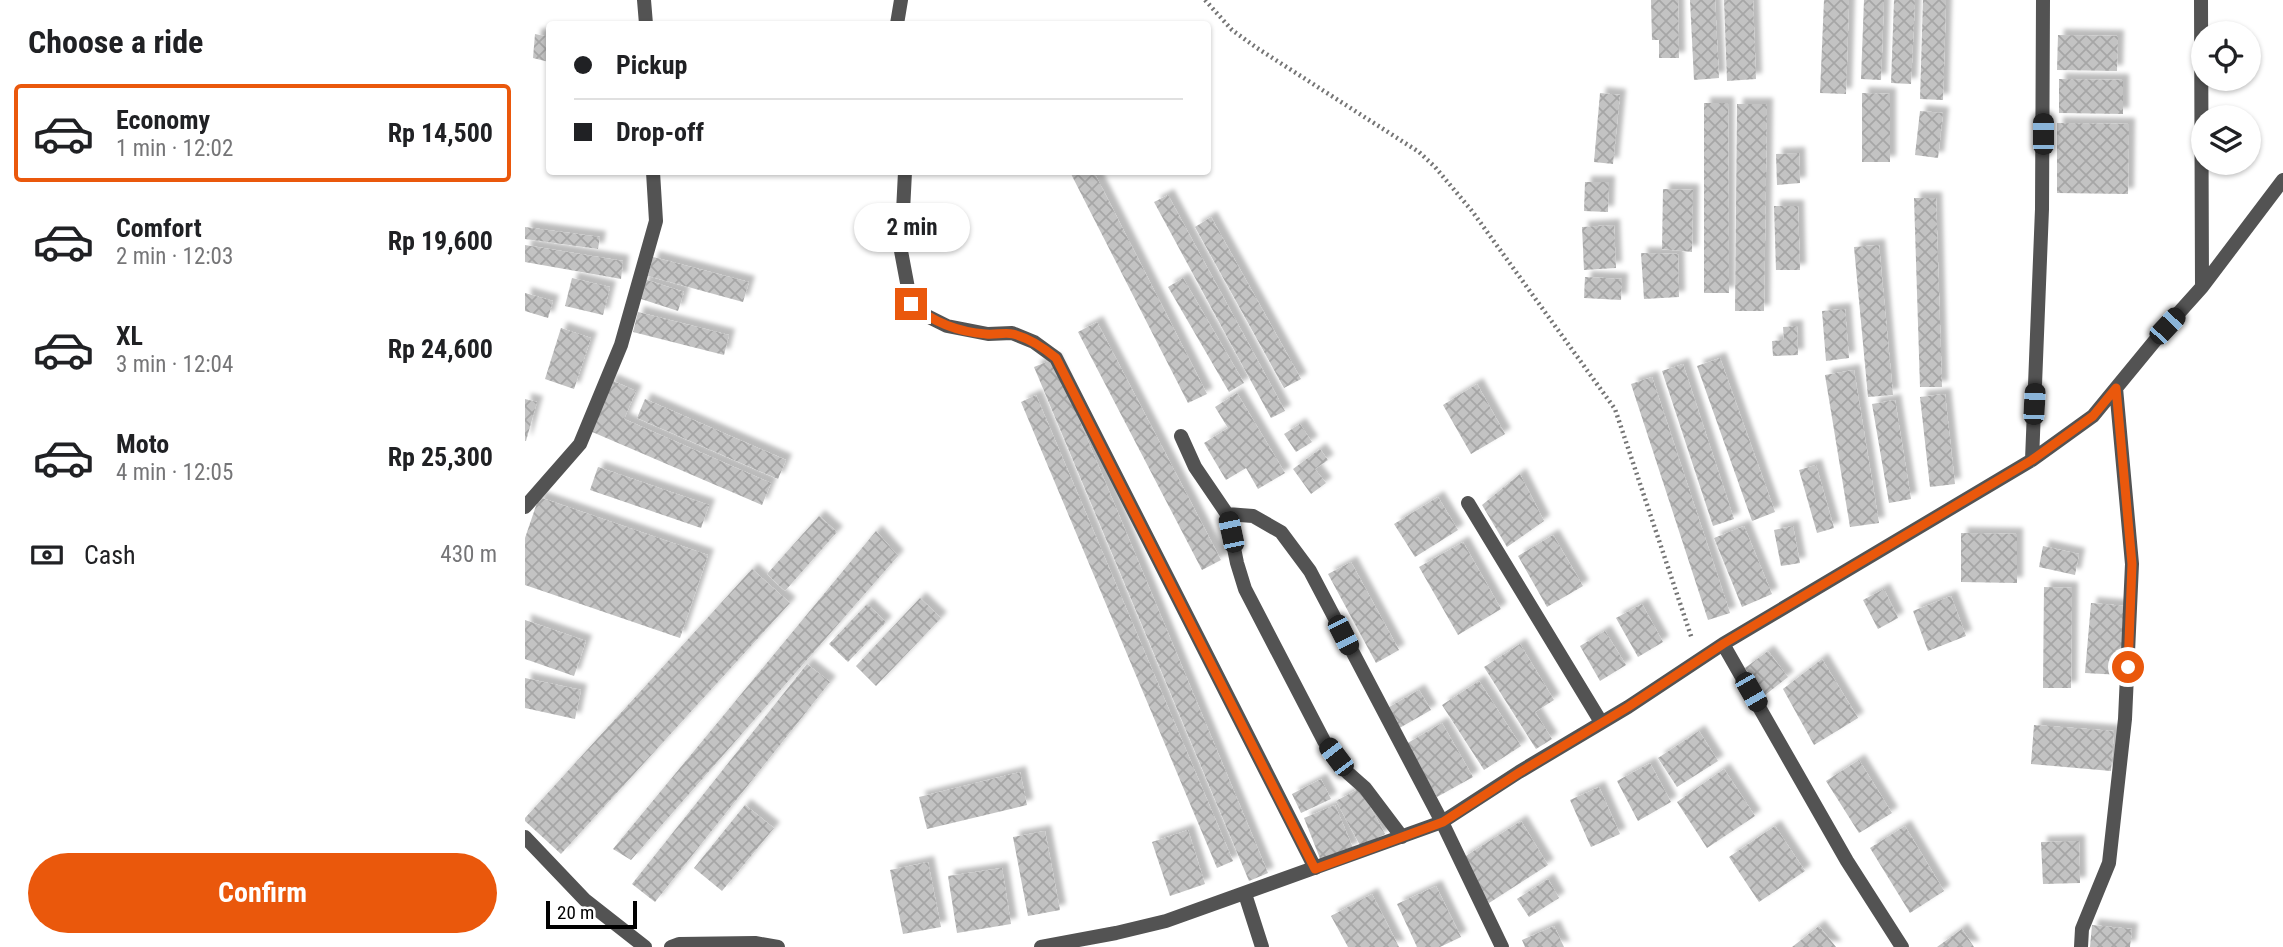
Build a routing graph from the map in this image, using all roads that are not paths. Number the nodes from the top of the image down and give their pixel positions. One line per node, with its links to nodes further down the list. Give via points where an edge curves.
1 (644, 0): 5 (street)
2 (901, 0): 6 (street)
3 (2043, 0): 13 (street, via 2042,209)
4 (2201, 0): 10 (street)
5 (646, 21)
6 (898, 21)
7 (653, 175): 15 (street, via 656,221 621,345 580,444)
8 (905, 175): 22 (street, via 901,251 911,304 947,326 988,334 1012,333 1056,358)
9 (2283, 180): 10 (street)
10 (2202, 287): 11 (street)
11 (2116, 388): 13 (street, via 2093,416); 31 (street, via 2132,564 2125,719 2109,863 2082,929)
12 (1181, 436): 16 (street, via 1195,467)
13 (2032, 460): 17 (street)
14 (1468, 503): 18 (street)
15 (525, 507)
16 (1227, 513): 19 (street, via 1253,516 1282,532 1310,571); 21 (street, via 1245,589 1324,741)
17 (1723, 644): 18 (street); 30 (street, via 1847,861)
18 (1601, 722): 19 (street)
19 (1443, 822): 21 (street); 29 (street)
20 (525, 837): 24 (street, via 585,900)
21 (1402, 837): 22 (street)
22 (1315, 869): 23 (street)
23 (1245, 894): 27 (street, via 1166,921); 28 (street)
24 (645, 947)
25 (671, 947): 26 (street, via 754,943)
26 (778, 947)
27 (1041, 947)
28 (1262, 947)
29 (1502, 947)
30 (1902, 947)
31 (2081, 947)

